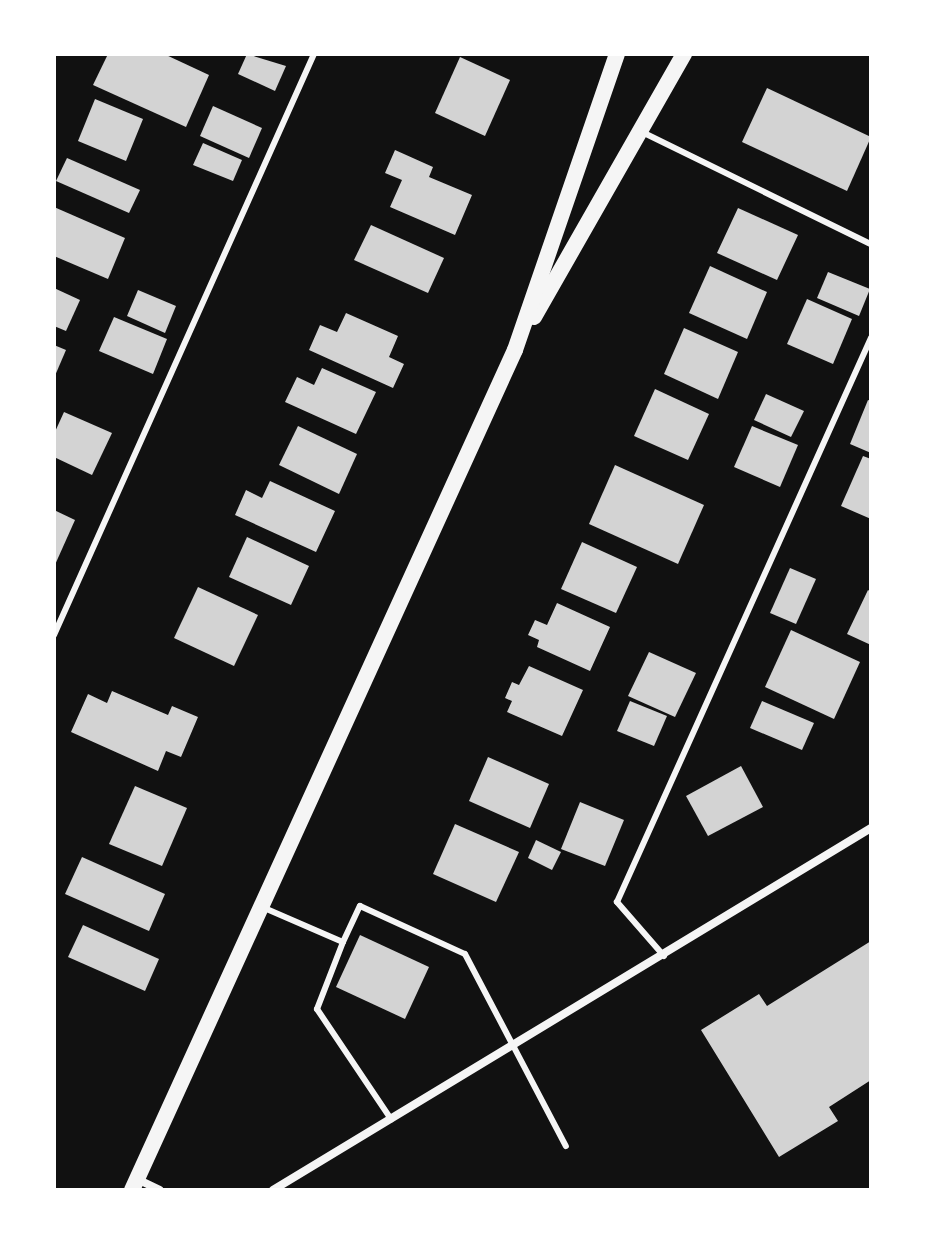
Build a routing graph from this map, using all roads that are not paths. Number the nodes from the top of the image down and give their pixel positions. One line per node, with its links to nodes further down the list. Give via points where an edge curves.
1 (314, 54): 8 (lane)
2 (617, 54): 7 (main road)
3 (684, 54): 4 (main road)
4 (642, 132): 5 (lane); 7 (main road)
5 (871, 244)
6 (871, 338): 12 (lane, via 617,902)
7 (515, 350): 10 (main road)
8 (54, 635)
9 (871, 828): 12 (street)
10 (262, 907): 11 (lane); 16 (main road)
11 (343, 942): 13 (lane, via 360,906 465,954); 14 (lane, via 317,1009)
12 (664, 956): 13 (street)
13 (513, 1046): 14 (street); 15 (lane)
14 (391, 1119): 18 (street)
15 (566, 1146)
16 (135, 1185): 17 (street)
17 (160, 1190)
18 (273, 1190)

